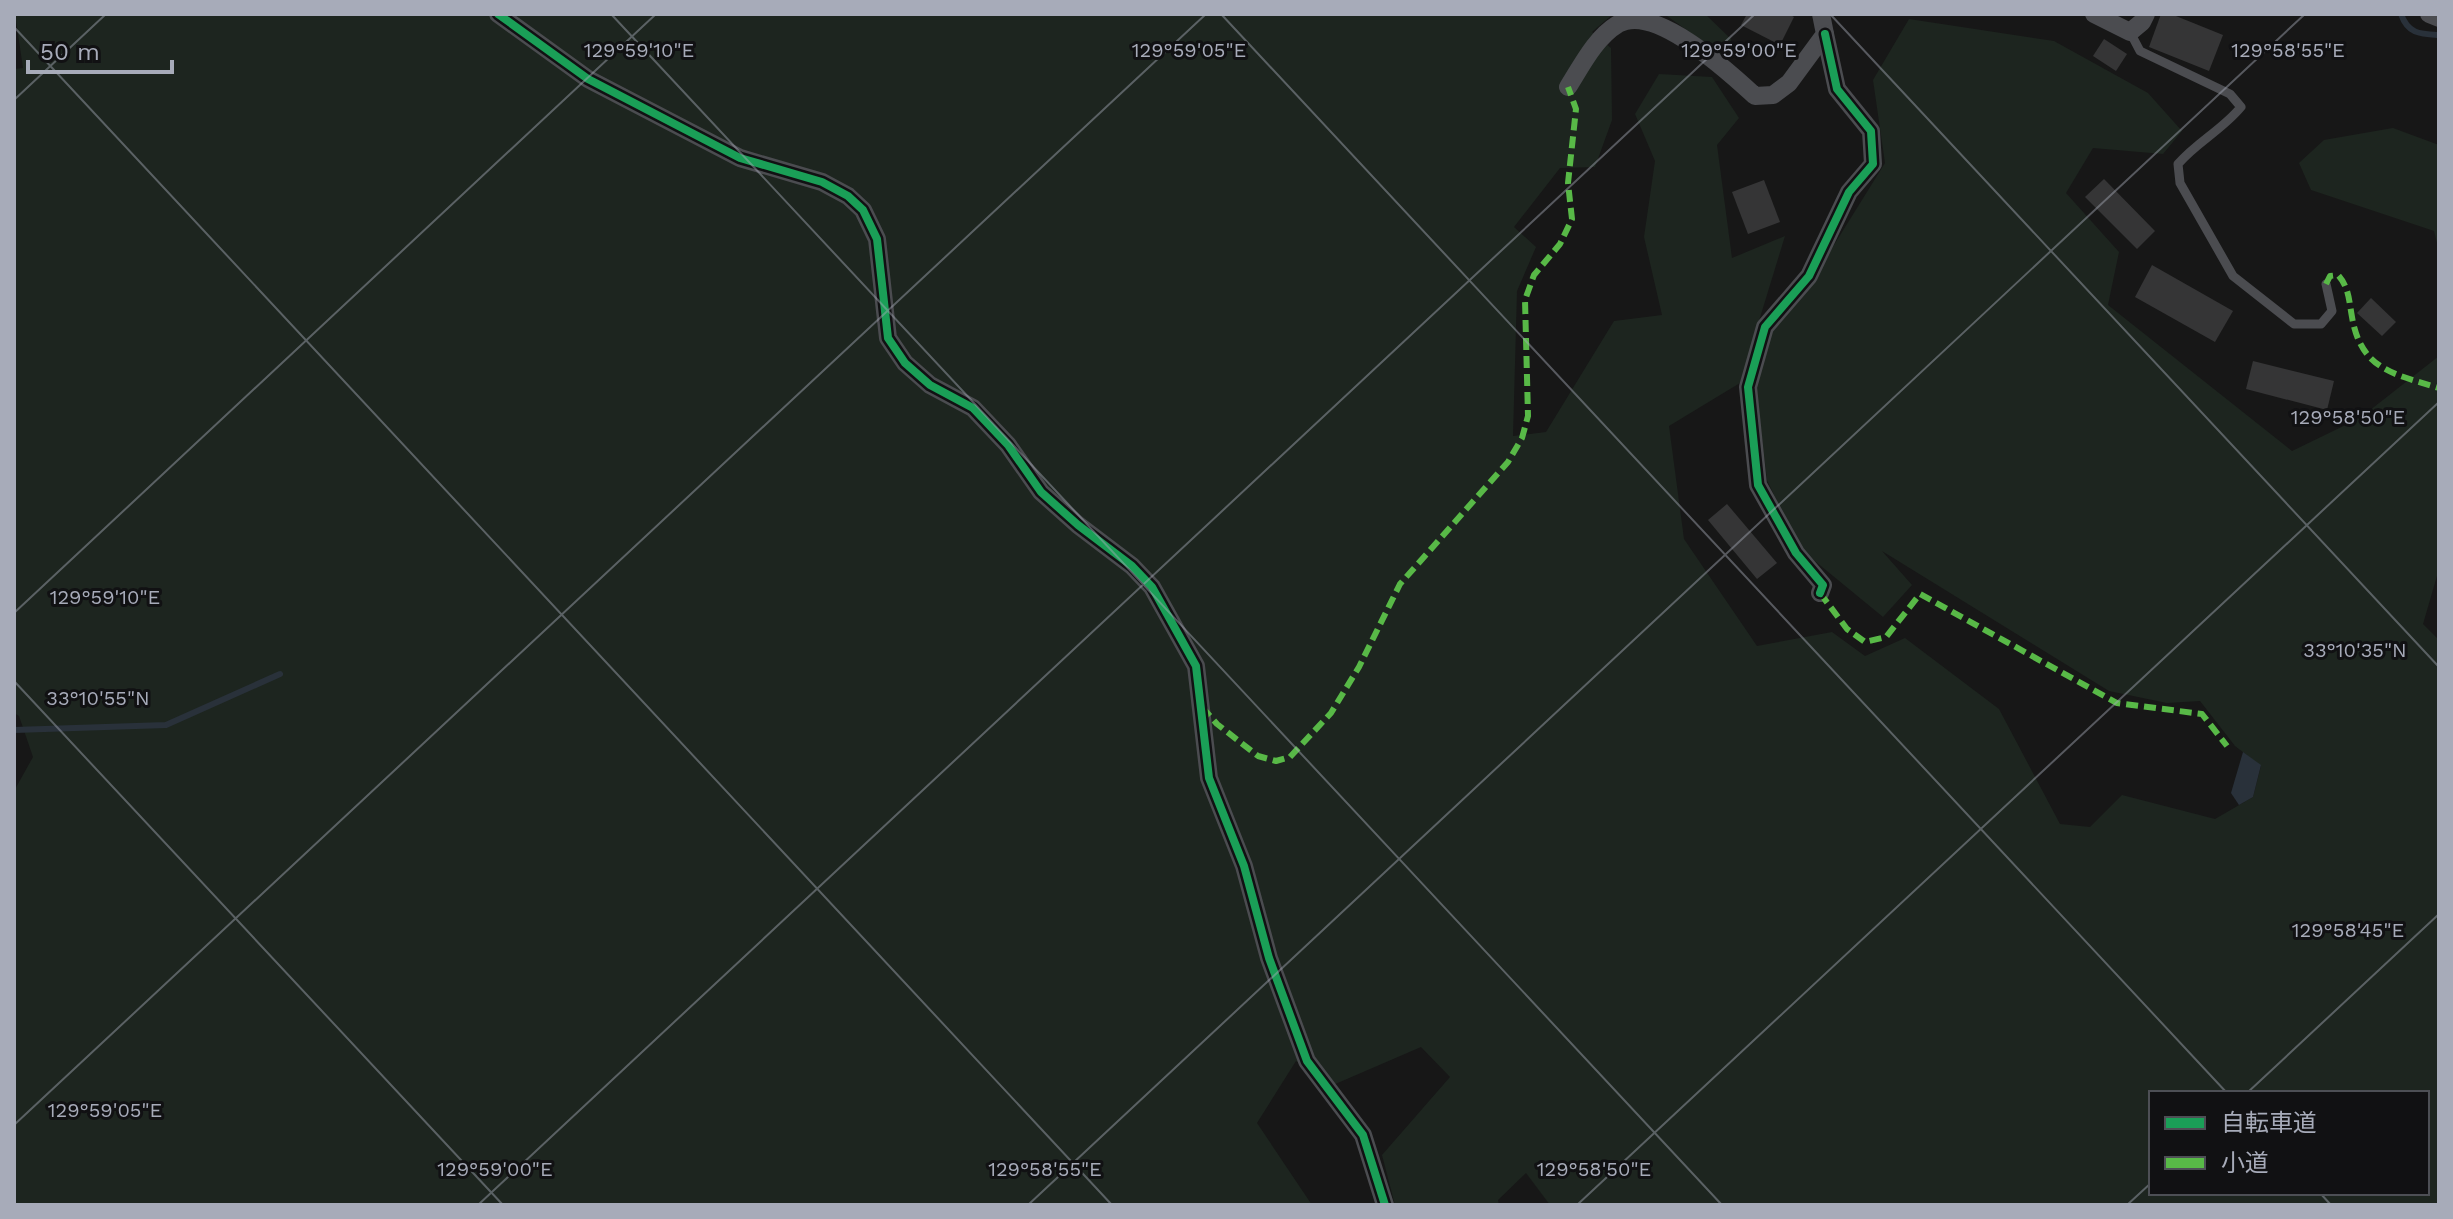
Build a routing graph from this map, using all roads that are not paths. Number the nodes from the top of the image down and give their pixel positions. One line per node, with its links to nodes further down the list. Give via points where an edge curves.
1 (498, 14): 12 (street, via 588,79 740,158 822,182 848,196 863,210 877,239 888,338 905,363 930,385 973,408 1041,492 1152,587 1196,666 1209,778 1244,866 1269,958 1307,1061 1363,1135)
2 (1821, 14): 8 (street)
3 (2094, 14): 7 (street)
4 (2146, 14): 7 (street)
5 (2429, 14): 6 (street)
6 (2439, 18)
7 (2130, 32): 10 (lane, via 2140,51 2230,94 2241,107 2178,164 2180,183 2233,276 2294,324 2321,324 2332,311)
8 (1825, 34): 9 (street, via 1789,83 1773,95 1755,96 1677,34 1652,22 1630,20 1595,44); 11 (street, via 1837,89 1871,131 1873,164 1849,192 1809,276 1765,327 1748,387 1758,485 1796,553 1823,585)
9 (1568, 87)
10 (2326, 284)
11 (1820, 593)
12 (1385, 1205)

